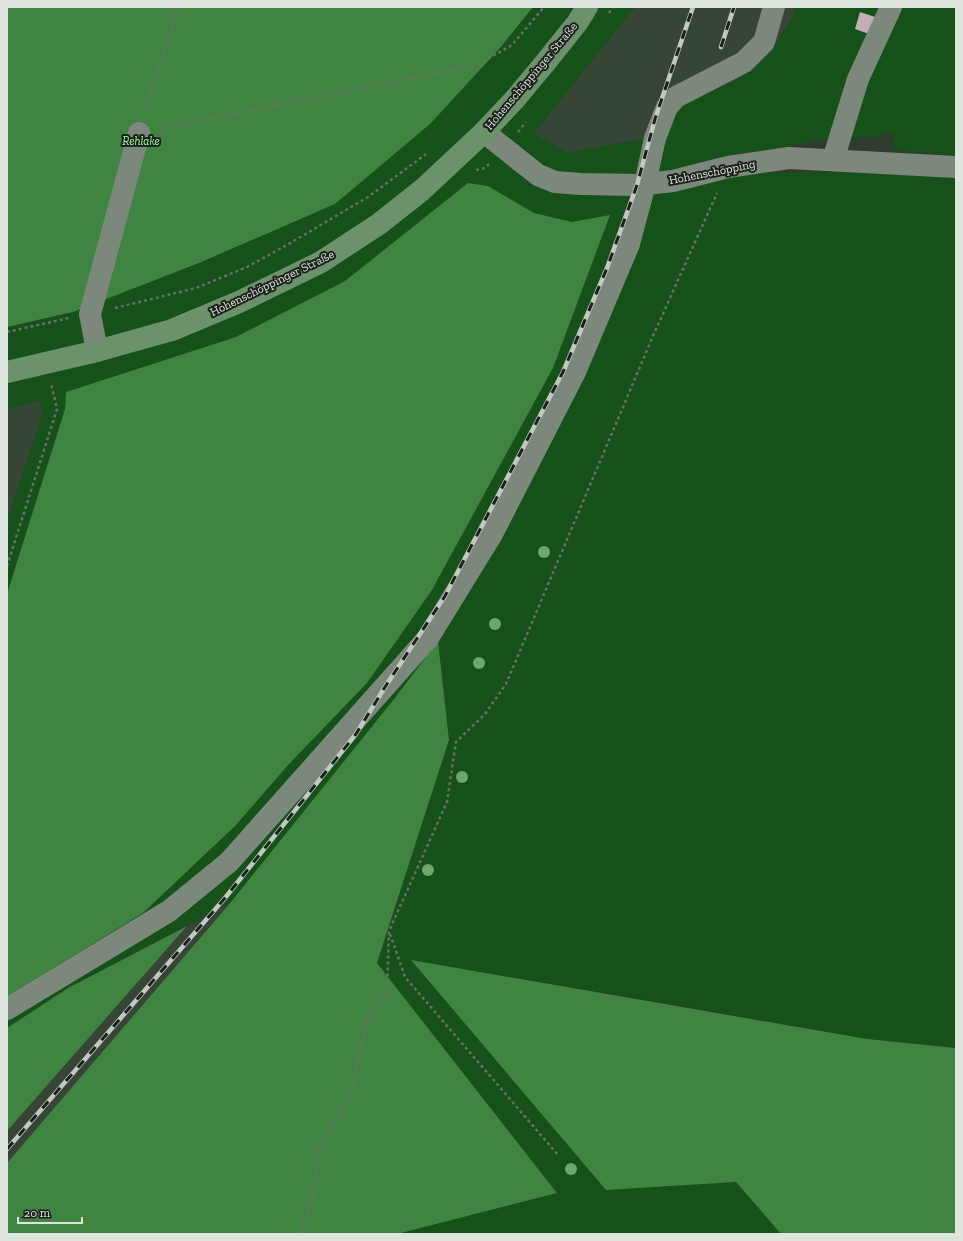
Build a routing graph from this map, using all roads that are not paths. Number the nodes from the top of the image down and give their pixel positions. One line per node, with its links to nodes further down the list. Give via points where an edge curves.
1 (587, 7): 4 (main road, Hohenschöppinger Straße, via 515,100)
2 (774, 7): 8 (street, via 764,42 744,62 676,97 667,107 655,138)
3 (891, 7): 6 (street, via 858,79)
4 (484, 132): 8 (street, Hohenschöpping, via 538,175 555,182); 9 (main road, Hohenschöppinger Straße, via 422,190 379,224 322,262 239,302 172,330)
5 (138, 133): 9 (street, via 90,314)
6 (833, 160): 7 (street, Hohenschöpping); 8 (street, Hohenschöpping, via 790,158 728,167 673,181)
7 (956, 167)
8 (645, 184): 11 (street, via 629,244 575,372 492,534 428,638 229,862 170,911)
9 (97, 351): 10 (main road, Hohenschöppinger Straße)
10 (7, 372)
11 (7, 1009)

